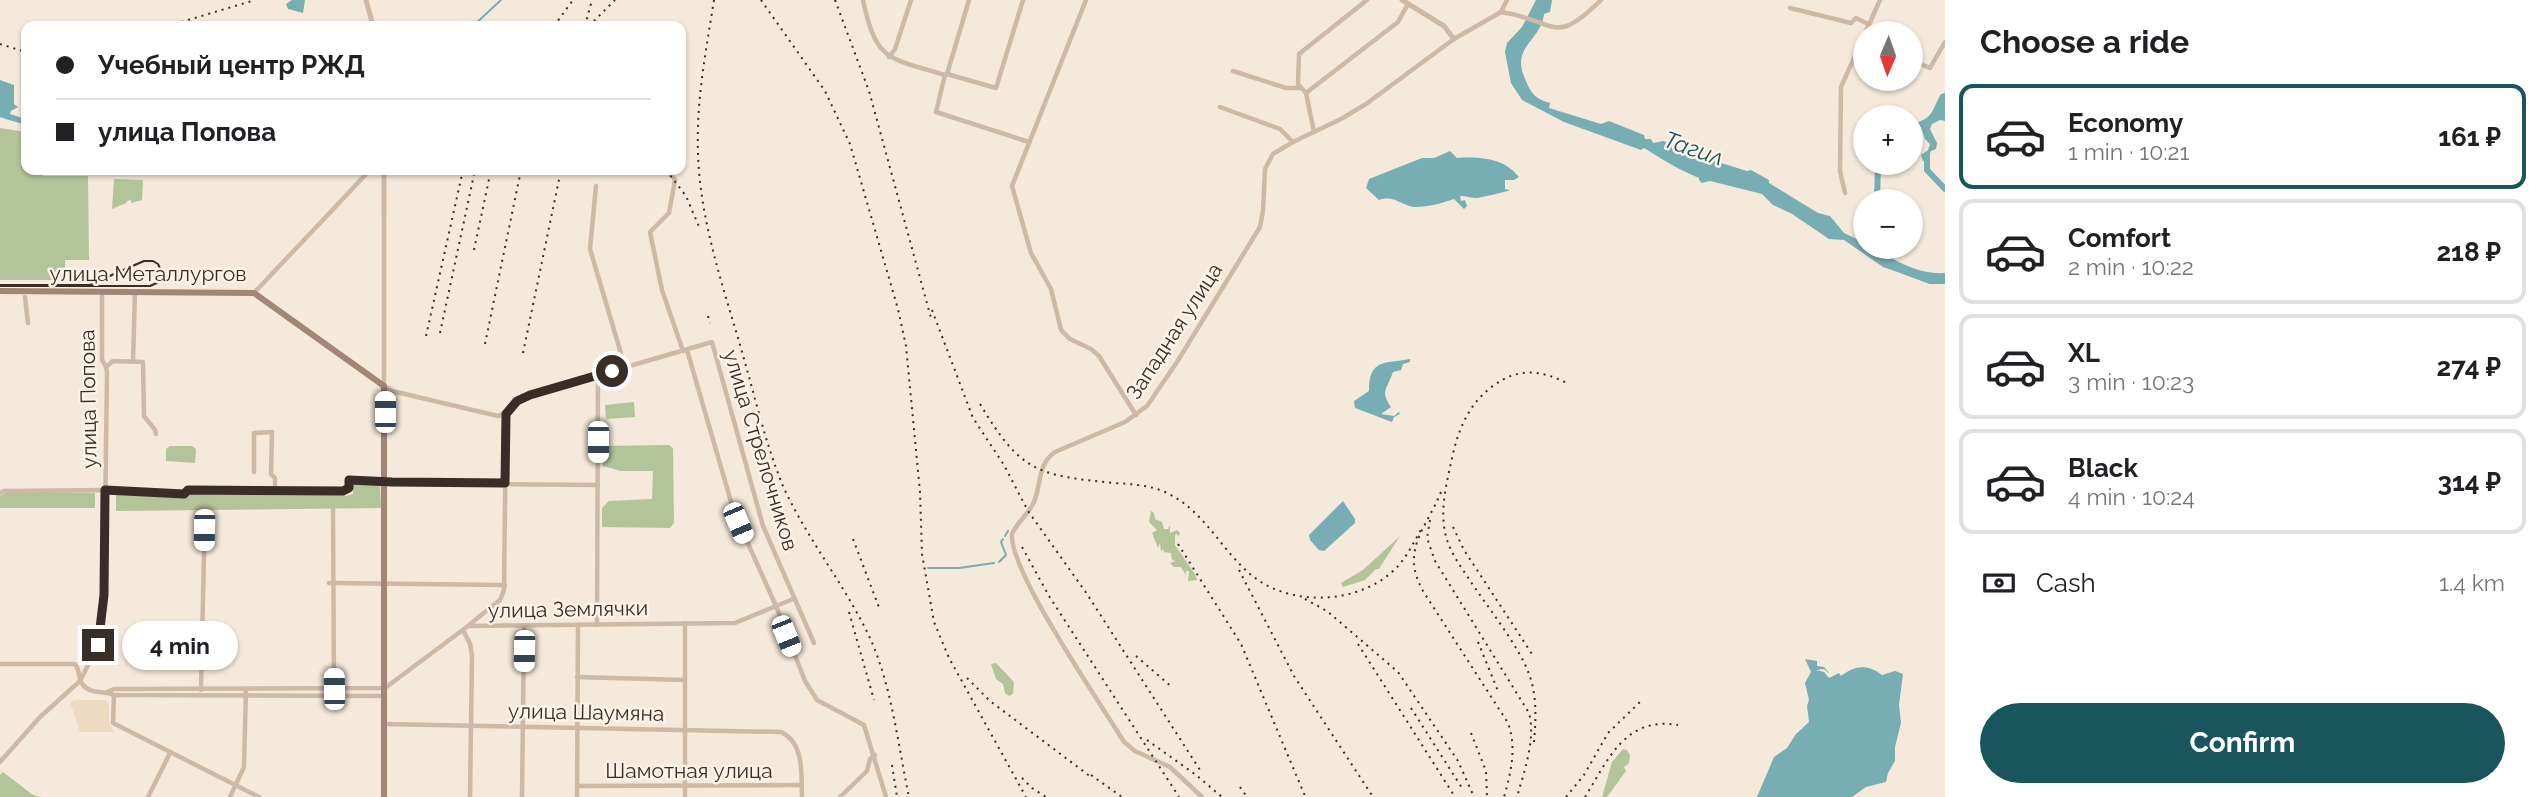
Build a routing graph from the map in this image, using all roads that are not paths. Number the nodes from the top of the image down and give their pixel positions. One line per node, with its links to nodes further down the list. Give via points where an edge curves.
1 (366, 0): 15 (street)
2 (863, 0): 20 (street, via 876,44)
3 (911, 0): 20 (street)
4 (969, 0): 24 (street)
5 (1023, 0): 24 (street, via 996,88)
6 (1086, 0): 28 (street)
7 (1367, 0): 25 (street, via 1299,54 1298,83)
8 (1402, 0): 12 (street)
9 (1507, 0): 14 (street)
10 (1601, 0): 14 (street, via 1567,28)
11 (1880, 0): 17 (street)
12 (1408, 4): 18 (street, via 1444,26); 25 (street, via 1398,22)
13 (1790, 8): 16 (street)
14 (1502, 12): 18 (street, Западная улица)
15 (372, 21)
16 (1853, 21)
17 (1870, 21)
18 (1454, 39): 27 (street, Западная улица, via 1366,104)
19 (1945, 42): 22 (street, via 1930,68)
20 (889, 57): 24 (street)
21 (1853, 61): 34 (street, via 1841,87 1840,171)
22 (1923, 65)
23 (1233, 71): 25 (street)
24 (946, 75): 28 (street, via 936,112)
25 (1304, 91): 27 (street)
26 (1220, 107): 29 (street, via 1275,126)
27 (1314, 132): 29 (street, Западная улица)
28 (1029, 142): 49 (street, via 1012,186 1031,253 1051,289 1063,332 1099,356)
29 (1293, 142): 49 (street, Западная улица, via 1273,154 1267,164 1264,211 1255,235 1177,362)
30 (365, 175): 39 (street, улица Металлургов)
31 (384, 175): 35 (street)
32 (672, 175): 42 (street, via 675,180 669,213 650,232 662,290)
33 (596, 186): 45 (street, via 591,255)
34 (1845, 193)
35 (384, 214): 47 (street)
36 (0, 291): 37 (main road, улица Металлургов)
37 (102, 291): 38 (main road, улица Металлургов); 44 (street, улица Попова, via 102,360)
38 (135, 291): 39 (main road, улица Металлургов); 43 (street)
39 (254, 293): 47 (main road)
40 (25, 297): 41 (street)
41 (28, 323)
42 (685, 350): 45 (street); 63 (street, улица Стрелочников, via 712,342 763,526); 64 (street, via 730,502)
43 (133, 361): 44 (street, via 113,361); 50 (street, via 144,362 144,416)
44 (106, 367): 55 (street, улица Попова)
45 (625, 367): 46 (street)
46 (598, 375): 48 (street, via 530,395); 54 (street)
47 (384, 386): 48 (street, via 484,413); 52 (main road)
48 (506, 414): 53 (street)
49 (1136, 415): 107 (street, Западная улица, via 1046,459 1034,503 1014,530 1012,542 1032,591 1124,742 1170,767)
50 (156, 434)
51 (254, 472): 56 (street, via 254,433 272,432)
52 (384, 481): 53 (street); 56 (street, via 349,480 349,488 343,491); 61 (main road)
53 (505, 483): 54 (street); 62 (street)
54 (598, 485): 67 (street)
55 (105, 490): 56 (street, via 184,494 188,490); 57 (street); 75 (street, улица Попова, via 103,622 99,643)
56 (275, 491)
57 (0, 493)
58 (205, 508): 76 (street)
59 (332, 509): 60 (street)
60 (331, 583): 61 (street); 77 (street)
61 (384, 583): 62 (street); 80 (main road)
62 (505, 586): 68 (street, via 500,600)
63 (793, 599): 64 (street, улица Землячки); 71 (street, улица Стрелочников)
64 (776, 606): 65 (street, улица Землячки, via 739,622); 90 (street, via 812,695 863,724)
65 (685, 623): 67 (street, улица Землячки); 74 (street)
66 (578, 625): 67 (street, улица Землячки); 69 (street, улица Землячки); 73 (street)
67 (597, 625)
68 (468, 626): 69 (street, улица Землячки); 70 (street, улица Землячки)
69 (524, 626): 86 (street)
70 (463, 630): 80 (street, улица Землячки); 85 (street, via 472,655)
71 (814, 643)
72 (0, 664): 75 (street, via 75,664)
73 (578, 677): 74 (street); 87 (street)
74 (684, 680): 88 (street)
75 (80, 681): 78 (street, via 91,691); 91 (street, улица Попова)
76 (201, 688): 78 (street); 79 (street); 82 (street)
77 (334, 689): 79 (street); 80 (street); 83 (street)
78 (107, 692): 81 (street)
79 (246, 692): 82 (street); 83 (street); 93 (street, via 244,767)
80 (385, 692): 83 (street); 84 (main road)
81 (114, 695): 82 (street); 89 (street, via 113,723)
82 (201, 695)
83 (334, 697)
84 (384, 724): 85 (street, улица Шаумяна); 99 (main road)
85 (470, 726): 86 (street, улица Шаумяна); 100 (street)
86 (523, 727): 87 (street, улица Шаумяна); 101 (street)
87 (576, 727): 88 (street, улица Шаумяна); 94 (street)
88 (684, 729): 92 (street, улица Шаумяна, via 786,734 799,750); 95 (street)
89 (170, 753): 93 (street); 96 (street)
90 (875, 755): 105 (street, via 867,771); 106 (street)
91 (0, 762)
92 (801, 785): 95 (street, Шамотная улица); 104 (street)
93 (235, 786): 97 (street); 98 (street)
94 (577, 786): 95 (street, Шамотная улица); 102 (street)
95 (685, 786): 103 (street)
96 (148, 797)
97 (230, 797)
98 (259, 797)
99 (384, 797)
100 (470, 797)
101 (522, 797)
102 (577, 797)
103 (685, 797)
104 (802, 797)
105 (840, 797)
106 (886, 797)
107 (1202, 797)

